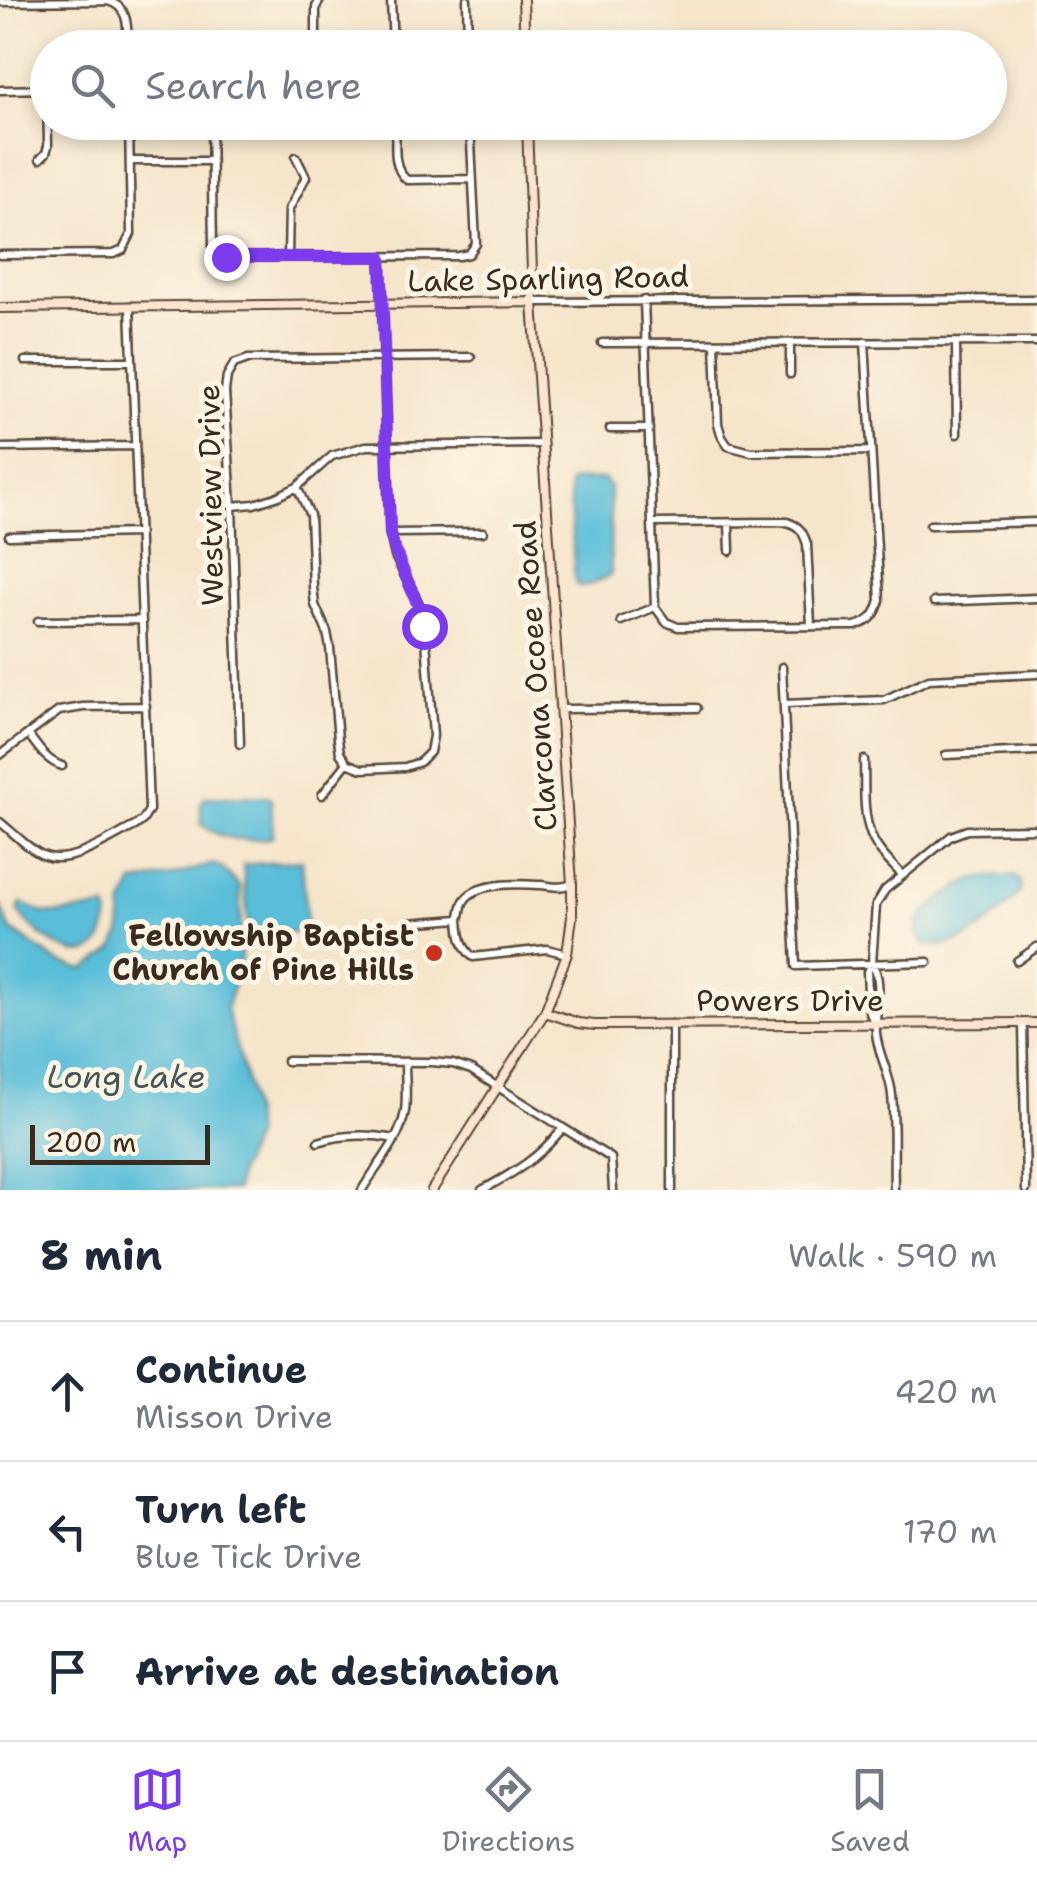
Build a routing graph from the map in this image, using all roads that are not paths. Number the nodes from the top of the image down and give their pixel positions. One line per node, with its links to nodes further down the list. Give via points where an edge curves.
1 (320, 0): 7 (street)
2 (391, 0): 8 (street)
3 (466, 0): 9 (street)
4 (523, 0): 10 (street)
5 (0, 2): 6 (street, via 108,1 123,9)
6 (127, 30)
7 (316, 30)
8 (392, 30)
9 (467, 30)
10 (524, 30)
11 (0, 90): 12 (street)
12 (30, 90)
13 (48, 140): 20 (street)
14 (129, 140): 21 (street)
15 (210, 140): 22 (street)
16 (396, 140): 23 (street, via 397,168 407,180)
17 (471, 140): 23 (street)
18 (528, 140): 29 (street, Clarcona Ocoee Road)
19 (296, 157): 25 (street, via 306,178 288,209)
20 (40, 158)
21 (130, 161): 22 (street); 24 (street, via 131,234 123,250)
22 (211, 161): 25 (street, via 218,255)
23 (472, 179): 26 (street, via 476,244 470,254)
24 (0, 255)
25 (288, 257): 26 (street)
26 (381, 257): 30 (street)
27 (1037, 299): 28 (street, Lake Sparling Road)
28 (644, 300): 29 (street, Lake Sparling Road); 33 (street)
29 (534, 302): 30 (street, Lake Sparling Road); 48 (street, Clarcona Ocoee Road)
30 (382, 304): 31 (street, Lake Sparling Road); 41 (street)
31 (130, 306): 32 (street, Lake Sparling Road); 43 (street)
32 (0, 308)
33 (646, 342): 36 (street); 37 (street); 46 (street)
34 (865, 342): 38 (street); 39 (street); 52 (street)
35 (1037, 342): 39 (street)
36 (602, 343)
37 (715, 343): 38 (street); 52 (street, via 718,424 728,446 751,452)
38 (790, 343): 44 (street)
39 (956, 343): 47 (street)
40 (471, 357): 41 (street, Westview Drive)
41 (384, 358): 49 (street); 54 (street, Westview Drive, via 234,364 225,391)
42 (25, 361): 43 (street)
43 (132, 361): 50 (street)
44 (790, 374)
45 (610, 429): 46 (street)
46 (649, 429): 56 (street)
47 (957, 434)
48 (543, 444): 49 (street); 76 (street, Clarcona Ocoee Road)
49 (386, 445): 53 (street, via 332,456); 61 (street)
50 (135, 446): 51 (street); 60 (street)
51 (0, 448)
52 (870, 451): 70 (street, via 877,612 856,626)
53 (297, 487): 54 (street); 83 (street, via 310,515 312,587 328,632 338,739)
54 (232, 506): 78 (street, Westview Drive)
55 (1037, 522): 58 (street)
56 (652, 523): 57 (street); 66 (street)
57 (729, 523): 63 (street); 70 (street, via 788,522 803,533)
58 (930, 525)
59 (482, 532): 61 (street)
60 (139, 533): 62 (street); 67 (street)
61 (390, 533): 83 (street, via 424,626 433,736 430,752 405,767)
62 (9, 536)
63 (730, 551)
64 (1037, 598): 65 (street)
65 (934, 602)
66 (655, 607): 69 (street); 70 (street, via 678,627)
67 (142, 620): 68 (street); 74 (street)
68 (38, 621)
69 (621, 621)
70 (811, 626)
71 (782, 667): 73 (street)
72 (1037, 674): 73 (street, via 929,679 884,700)
73 (784, 704): 96 (street, via 796,966)
74 (146, 706): 77 (street, via 70,708); 86 (street, via 150,801 143,820 57,859 42,856)
75 (697, 708): 76 (street)
76 (561, 709): 89 (street, Clarcona Ocoee Road)
77 (28, 734): 81 (street); 84 (street)
78 (240, 744)
79 (1037, 750): 80 (street)
80 (946, 755)
81 (0, 756)
82 (864, 760): 88 (street, via 871,836)
83 (347, 763): 85 (street)
84 (62, 766)
85 (322, 796)
86 (0, 822)
87 (1037, 828): 88 (street, via 951,836)
88 (902, 876): 96 (street, via 876,906)
89 (572, 884): 90 (street, via 487,886 464,900); 93 (street, Clarcona Ocoee Road)
90 (459, 919): 91 (street, via 408,924); 93 (street, via 460,937 474,957 547,948)
91 (395, 937)
92 (1037, 947): 94 (street)
93 (567, 954): 97 (street, Clarcona Ocoee Road)
94 (1017, 961)
95 (928, 962): 96 (street)
96 (872, 964): 101 (street, via 867,972)
97 (545, 1012): 100 (street, Powers Drive, via 578,1023); 104 (street, Clarcona Ocoee Road)
98 (1022, 1022): 99 (street, Powers Drive); 101 (street, Powers Drive); 114 (street)
99 (1037, 1022)
100 (672, 1024): 101 (street, Powers Drive); 112 (street)
101 (875, 1024): 113 (street, via 892,1093)
102 (287, 1061): 103 (street)
103 (405, 1062): 104 (street, via 453,1064); 106 (street, via 406,1106)
104 (498, 1087): 105 (street); 109 (street, Clarcona Ocoee Road)
105 (562, 1129): 110 (street, via 523,1168); 111 (street, via 611,1158)
106 (395, 1140): 107 (street, via 338,1136); 108 (street)
107 (318, 1142)
108 (362, 1190)
109 (432, 1190)
110 (482, 1190)
111 (614, 1190)
112 (672, 1190)
113 (894, 1190)
114 (1026, 1190)

